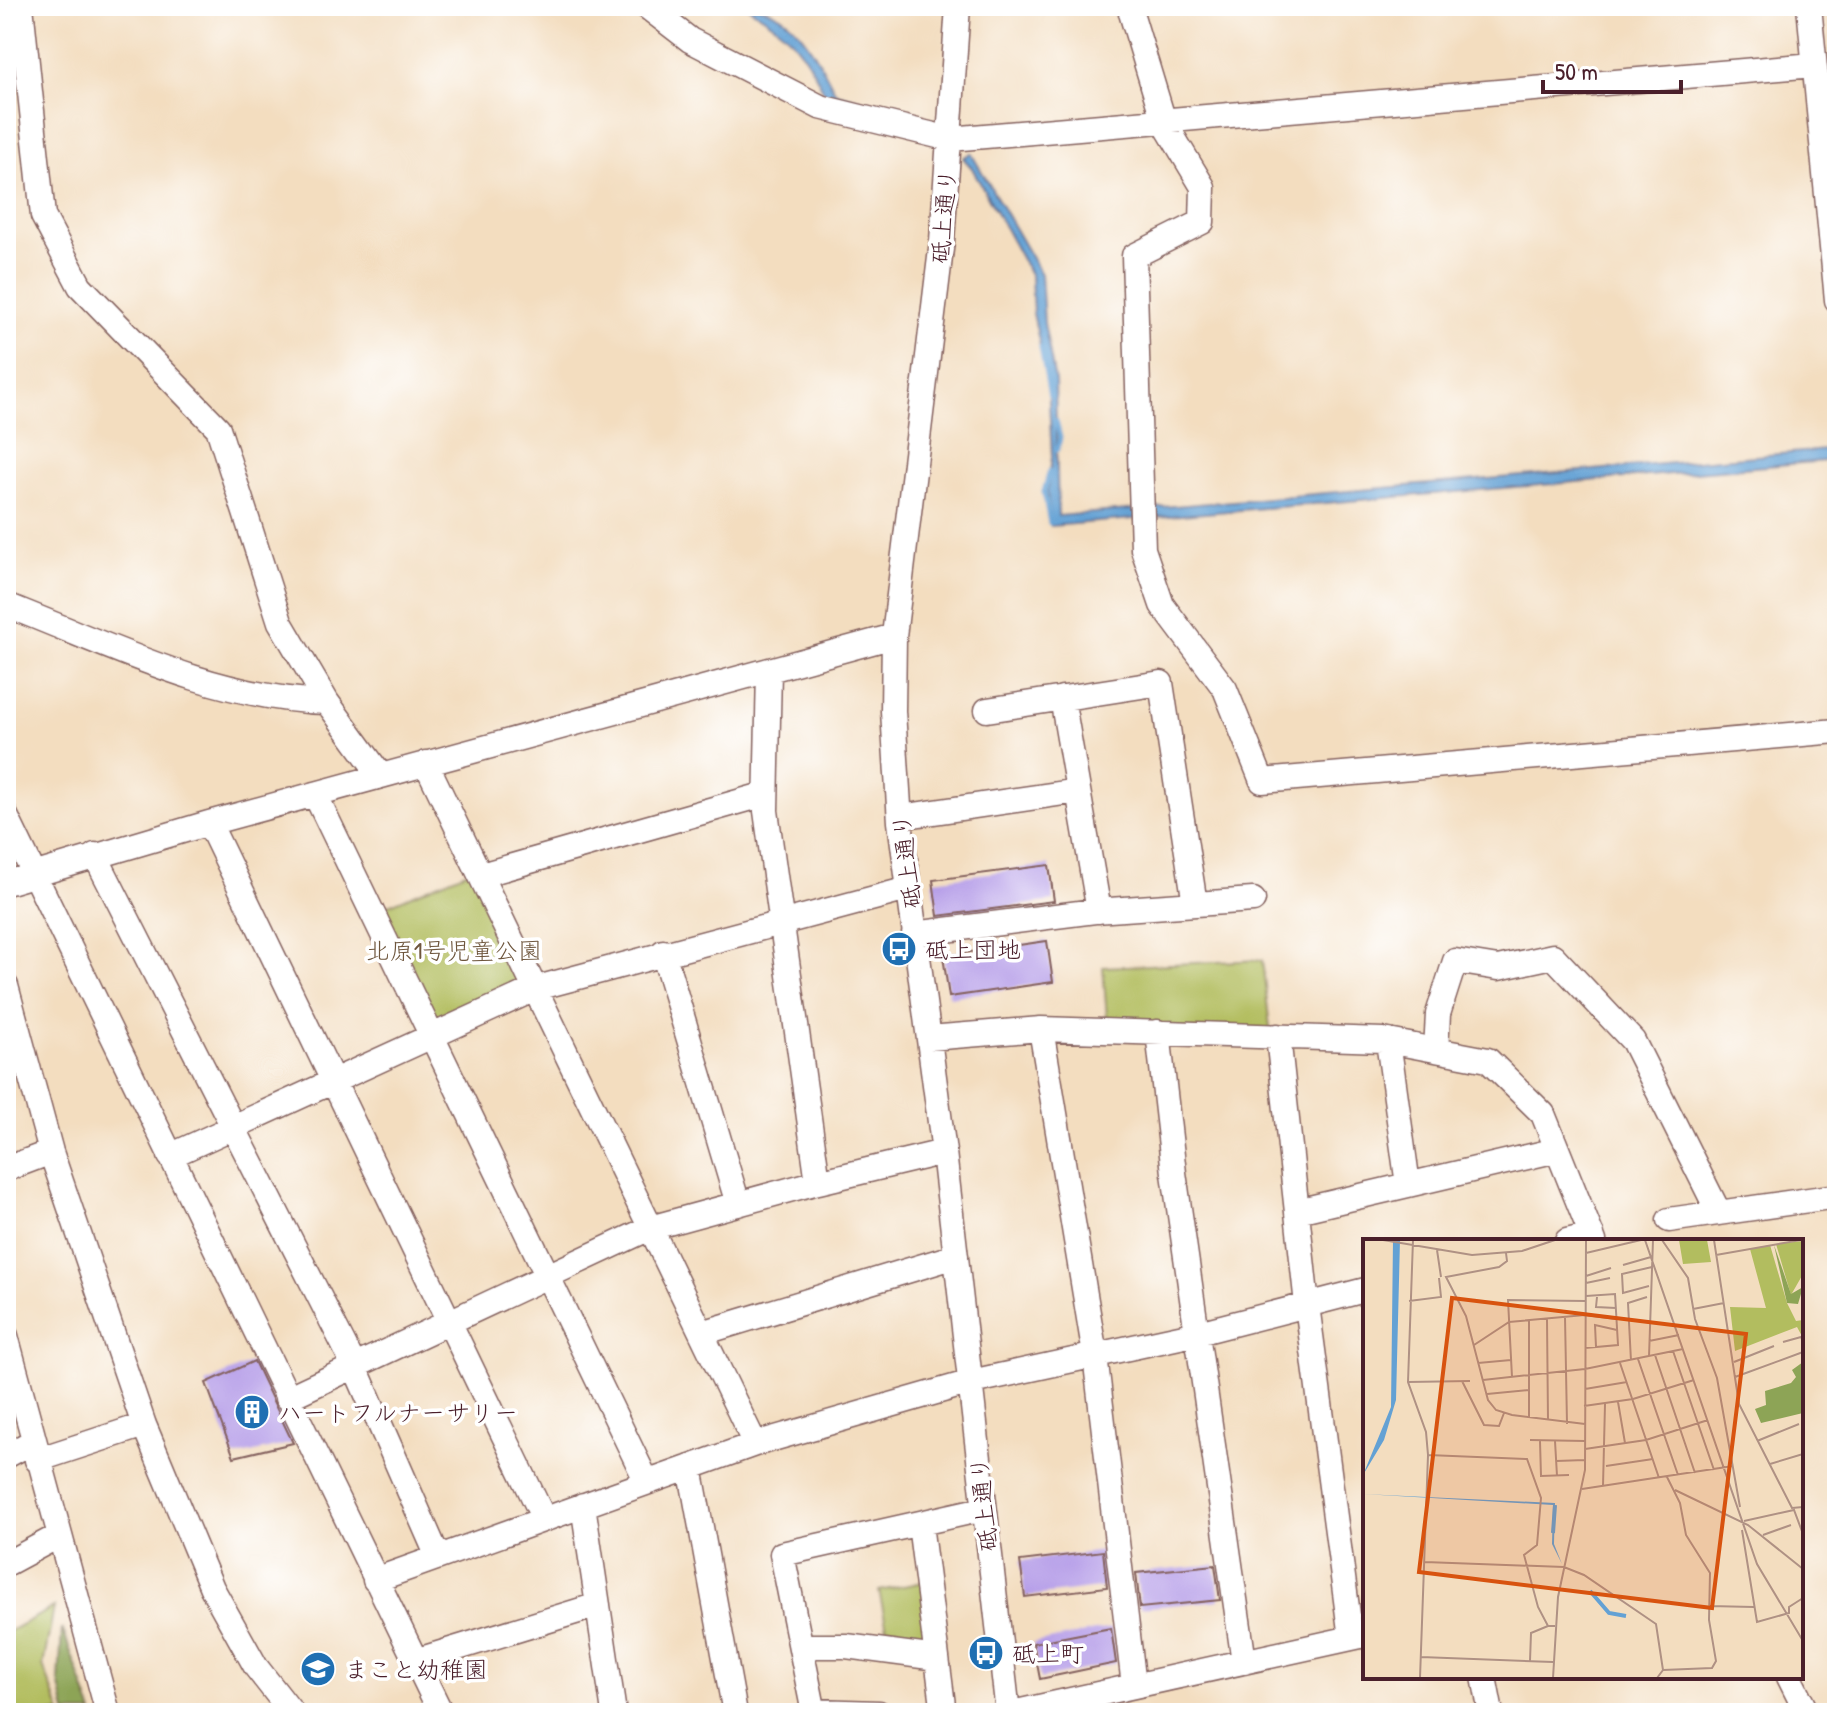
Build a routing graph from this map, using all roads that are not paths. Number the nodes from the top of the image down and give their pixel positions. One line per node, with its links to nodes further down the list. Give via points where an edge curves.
1 (646, 6): 8 (street, via 690,40 820,107)
2 (958, 6): 8 (street, 砥上通り)
3 (1129, 6): 7 (street)
4 (1809, 6): 6 (street)
5 (16, 7): 14 (street, via 43,216 80,286 218,428 280,622)
6 (1814, 65): 7 (street); 9 (street)
7 (1164, 122): 8 (street); 16 (street, via 1203,187 1202,222 1134,256 1143,549 1162,605 1225,689 1262,781)
8 (950, 139): 11 (street, 砥上通り)
9 (1837, 300)
10 (6, 605): 14 (street, via 218,686)
11 (894, 636): 12 (street); 23 (street, 砥上通り)
12 (769, 670): 17 (street); 21 (street)
13 (1062, 698): 15 (street); 19 (street); 31 (street, via 1161,683)
14 (327, 702): 18 (street)
15 (987, 710)
16 (1837, 731)
17 (426, 763): 18 (street); 27 (street)
18 (381, 776): 20 (street)
19 (1078, 791): 23 (street); 32 (street)
20 (315, 794): 24 (street); 40 (street)
21 (766, 794): 27 (street); 33 (street)
22 (6, 816): 26 (street)
23 (900, 817): 29 (street, 砥上通り)
24 (209, 823): 25 (street); 45 (street)
25 (95, 855): 26 (street); 46 (street)
26 (33, 873): 28 (street); 50 (street)
27 (481, 875): 37 (street)
28 (6, 883)
29 (908, 889): 33 (street); 34 (street, 砥上通り)
30 (1253, 900): 31 (street)
31 (1195, 904): 32 (street)
32 (1099, 911): 34 (street)
33 (781, 920): 35 (street); 52 (street)
34 (914, 934): 42 (street, 砥上通り)
35 (663, 952): 37 (street); 55 (street)
36 (6, 986): 48 (street)
37 (537, 988): 40 (street); 59 (street)
38 (1041, 1029): 39 (street); 42 (street); 69 (street)
39 (1158, 1032): 41 (street); 67 (street)
40 (431, 1033): 45 (street); 62 (street)
41 (1278, 1036): 43 (street); 56 (street)
42 (929, 1038): 49 (street, 砥上通り)
43 (1388, 1041): 44 (street); 53 (street)
44 (1436, 1050): 47 (street, via 1488,1060 1543,1114); 57 (street, via 1438,1014 1455,961 1498,968 1553,956 1633,1041)
45 (331, 1081): 46 (street); 65 (street)
46 (234, 1126): 50 (street); 70 (street)
47 (1557, 1150): 53 (street); 60 (street)
48 (51, 1152): 51 (street); 73 (street)
49 (944, 1152): 52 (street); 61 (street, 砥上通り)
50 (170, 1156): 72 (street)
51 (6, 1169)
52 (818, 1182): 55 (street)
53 (1408, 1185): 56 (street)
54 (1837, 1196): 57 (street)
55 (738, 1204): 59 (street)
56 (1297, 1211): 64 (street)
57 (1719, 1213): 58 (street)
58 (1669, 1220)
59 (650, 1228): 62 (street); 66 (street)
60 (1593, 1238)
61 (956, 1256): 66 (street); 71 (street, 砥上通り)
62 (549, 1275): 65 (street); 78 (street)
63 (1363, 1291): 64 (street)
64 (1307, 1305): 67 (street); 88 (street)
65 (447, 1321): 70 (street); 81 (street)
66 (702, 1333): 74 (street)
67 (1198, 1333): 69 (street); 92 (street)
68 (6, 1336): 75 (street)
69 (1095, 1355): 71 (street); 95 (street)
70 (354, 1365): 72 (street); 84 (street)
71 (971, 1382): 74 (street); 80 (street, 砥上通り)
72 (287, 1398): 86 (street)
73 (144, 1425): 75 (street); 98 (street, via 212,1588 256,1667)
74 (755, 1444): 77 (street)
75 (34, 1451): 76 (street); 83 (street)
76 (6, 1456)
77 (690, 1467): 78 (street); 101 (street)
78 (647, 1482): 79 (street)
79 (583, 1505): 81 (street); 87 (street)
80 (983, 1509): 82 (street); 104 (street, 砥上通り)
81 (544, 1519): 84 (street)
82 (920, 1524): 89 (street, via 782,1554); 90 (street)
83 (58, 1536): 85 (street); 97 (street)
84 (438, 1557): 86 (street)
85 (6, 1564)
86 (375, 1580): 91 (street)
87 (598, 1605): 91 (street); 100 (street)
88 (1358, 1636): 92 (street)
89 (801, 1646): 90 (street); 96 (street)
90 (937, 1658): 103 (street)
91 (415, 1661): 99 (street)
92 (1244, 1662): 95 (street)
93 (1484, 1679): 105 (street)
94 (1790, 1679): 106 (street)
95 (1134, 1686): 104 (street)
96 (814, 1712): 102 (street)
97 (108, 1713)
98 (292, 1713)
99 (441, 1713)
100 (614, 1713)
101 (735, 1713)
102 (879, 1713)
103 (944, 1713)
104 (1010, 1713)
105 (1491, 1713)
106 (1807, 1713)

